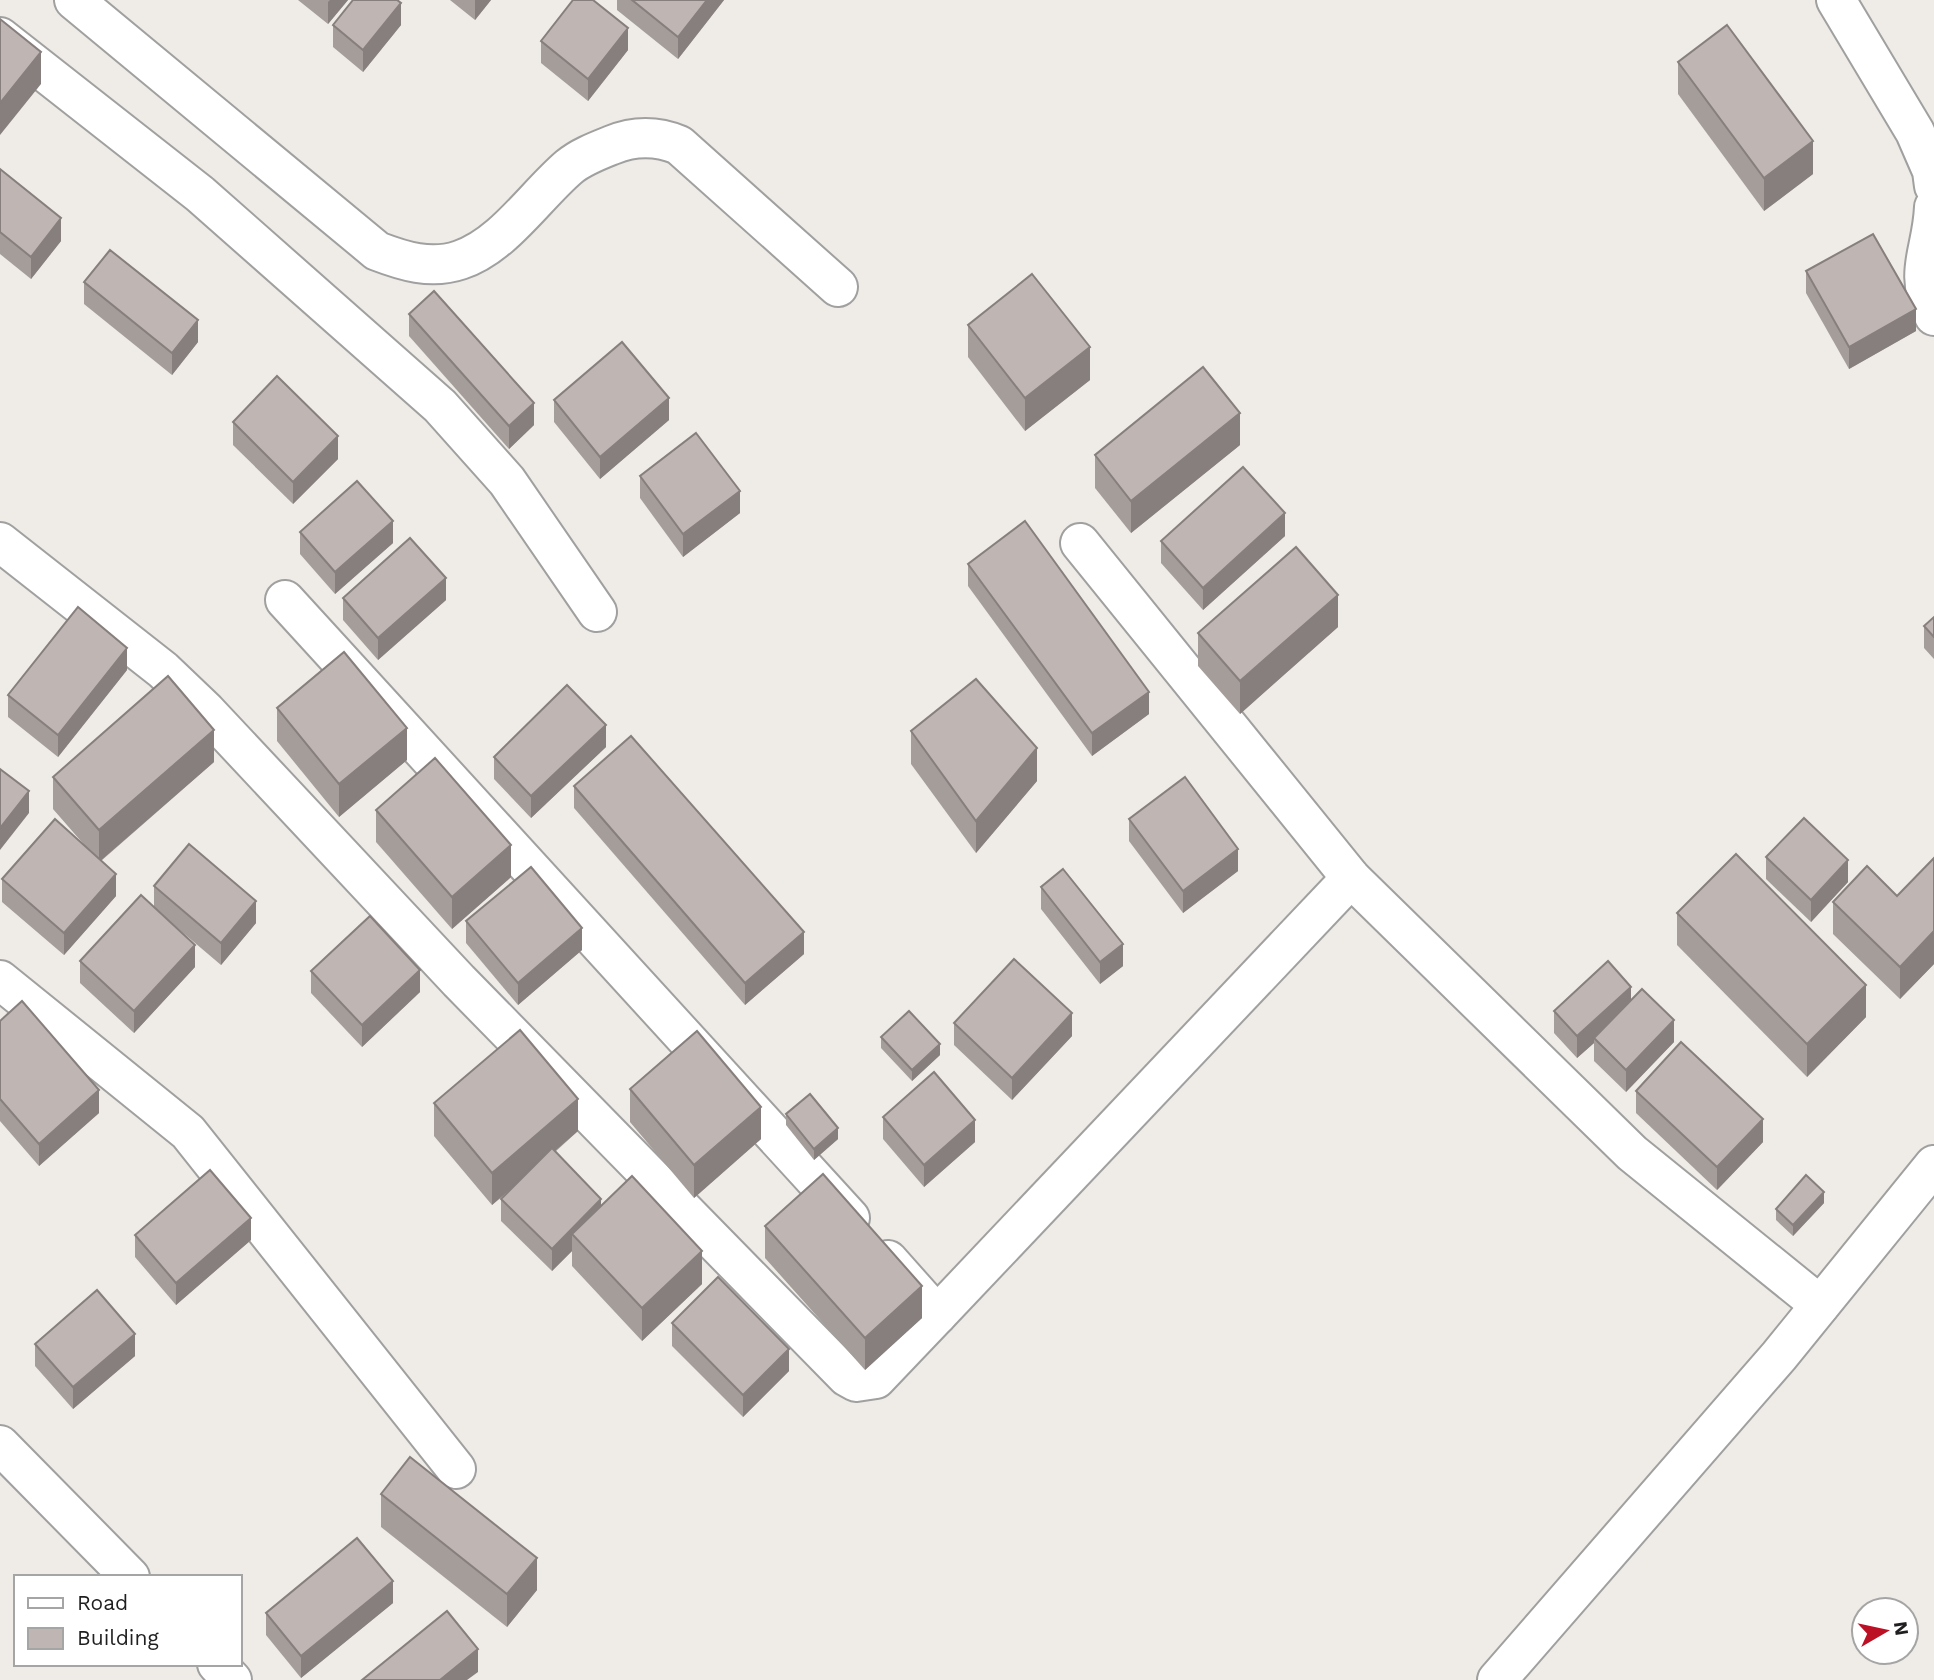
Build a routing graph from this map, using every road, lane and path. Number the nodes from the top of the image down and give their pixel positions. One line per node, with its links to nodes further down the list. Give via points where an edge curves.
1 (74, 0): 6 (street, via 377,251 432,265 459,261 486,248 570,165 635,138 665,139 679,145)
2 (1836, 0): 4 (street, via 1915,132)
3 (0, 37): 11 (street, via 200,194 440,405 508,481)
4 (1934, 187)
5 (1934, 207): 7 (street, via 1923,264 1927,301)
6 (838, 287)
7 (1934, 316)
8 (0, 542): 16 (street, via 163,670 206,711 459,981 847,1377 856,1382 876,1379)
9 (1080, 543): 12 (street)
10 (285, 600): 16 (street)
11 (597, 612)
12 (1351, 877): 15 (street, via 1632,1153); 16 (street)
13 (0, 980): 18 (street, via 188,1132)
14 (1934, 1164): 15 (street)
15 (1820, 1305): 22 (street)
16 (937, 1315)
17 (0, 1445): 19 (street)
18 (457, 1469)
19 (128, 1575)
20 (219, 1666): 21 (street)
21 (232, 1680)
22 (1497, 1680)

